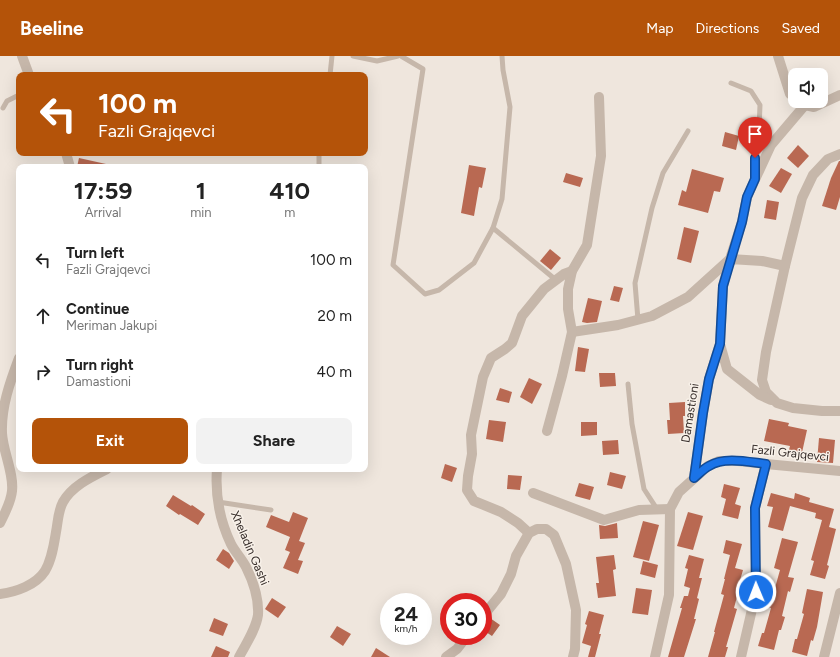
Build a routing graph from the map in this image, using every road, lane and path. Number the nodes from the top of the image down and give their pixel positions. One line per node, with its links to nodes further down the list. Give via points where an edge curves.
1 (22, 56): 8 (street)
2 (332, 56): 9 (lane)
3 (353, 56): 4 (lane, via 377,61)
4 (398, 56)
5 (401, 56): 21 (lane, via 423,69 393,265 425,294 439,290 474,263)
6 (502, 56): 21 (lane, via 510,107 502,198)
7 (778, 56): 11 (street)
8 (28, 72)
9 (330, 72)
10 (731, 83): 20 (lane, via 751,91 760,105)
11 (788, 88)
12 (840, 95): 15 (street)
13 (16, 96): 16 (lane, via 7,101)
14 (599, 97): 24 (street, via 601,156 587,245)
15 (828, 101)
16 (3, 108)
17 (799, 108): 20 (street, Damastioni, via 770,145)
18 (688, 131): 26 (lane, via 663,173 652,208 635,284)
19 (840, 154): 23 (street, via 828,159 812,175 802,198)
20 (755, 179): 22 (street, Damastioni, via 747,197)
21 (493, 228): 25 (lane)
22 (730, 259): 23 (street, via 762,261); 26 (street, via 688,298); 28 (street, Damastioni, via 723,286)
23 (785, 266): 31 (street, via 762,380 766,392)
24 (572, 271): 25 (street); 27 (street, via 568,289)
25 (556, 280): 45 (street, via 544,289 522,316 512,343 491,358 483,377 471,435 472,454 468,490 474,501 501,512)
26 (638, 320): 27 (street)
27 (572, 332): 33 (street)
28 (720, 344): 31 (street, via 727,369 760,395); 38 (street, Damastioni, via 709,379)
29 (16, 367): 44 (street, via 2,420 4,450 12,477 12,491)
30 (628, 384): 41 (lane, via 632,424 644,489)
31 (777, 403): 32 (street, via 792,408)
32 (840, 411)
33 (547, 431)
34 (766, 464): 35 (street, Fazli Grajqevci); 38 (street, Fazli Grajqevci, via 719,461 708,466); 54 (street, via 755,508 756,592)
35 (840, 471)
36 (102, 472): 47 (street, via 79,485 64,501 45,571 35,582)
37 (217, 472): 40 (street, Xheladin Gashi)
38 (694, 478): 42 (street, Fazli Grajqevci, via 679,492)
39 (533, 493): 41 (street, via 604,520 639,510)
40 (218, 502): 43 (lane); 50 (street, Xheladin Gashi, via 224,526 246,567 257,602 258,616)
41 (657, 509): 42 (street)
42 (670, 509): 53 (street, via 669,595)
43 (271, 510)
44 (0, 523)
45 (529, 533): 48 (street, via 516,556 511,574); 52 (street, via 537,529 546,530 554,535 566,564 576,610)
46 (840, 593): 55 (street)
47 (0, 594)
48 (492, 604)
49 (460, 645): 51 (street)
50 (239, 657)
51 (446, 657)
52 (573, 657)
53 (655, 657)
54 (741, 657)
55 (824, 657)

